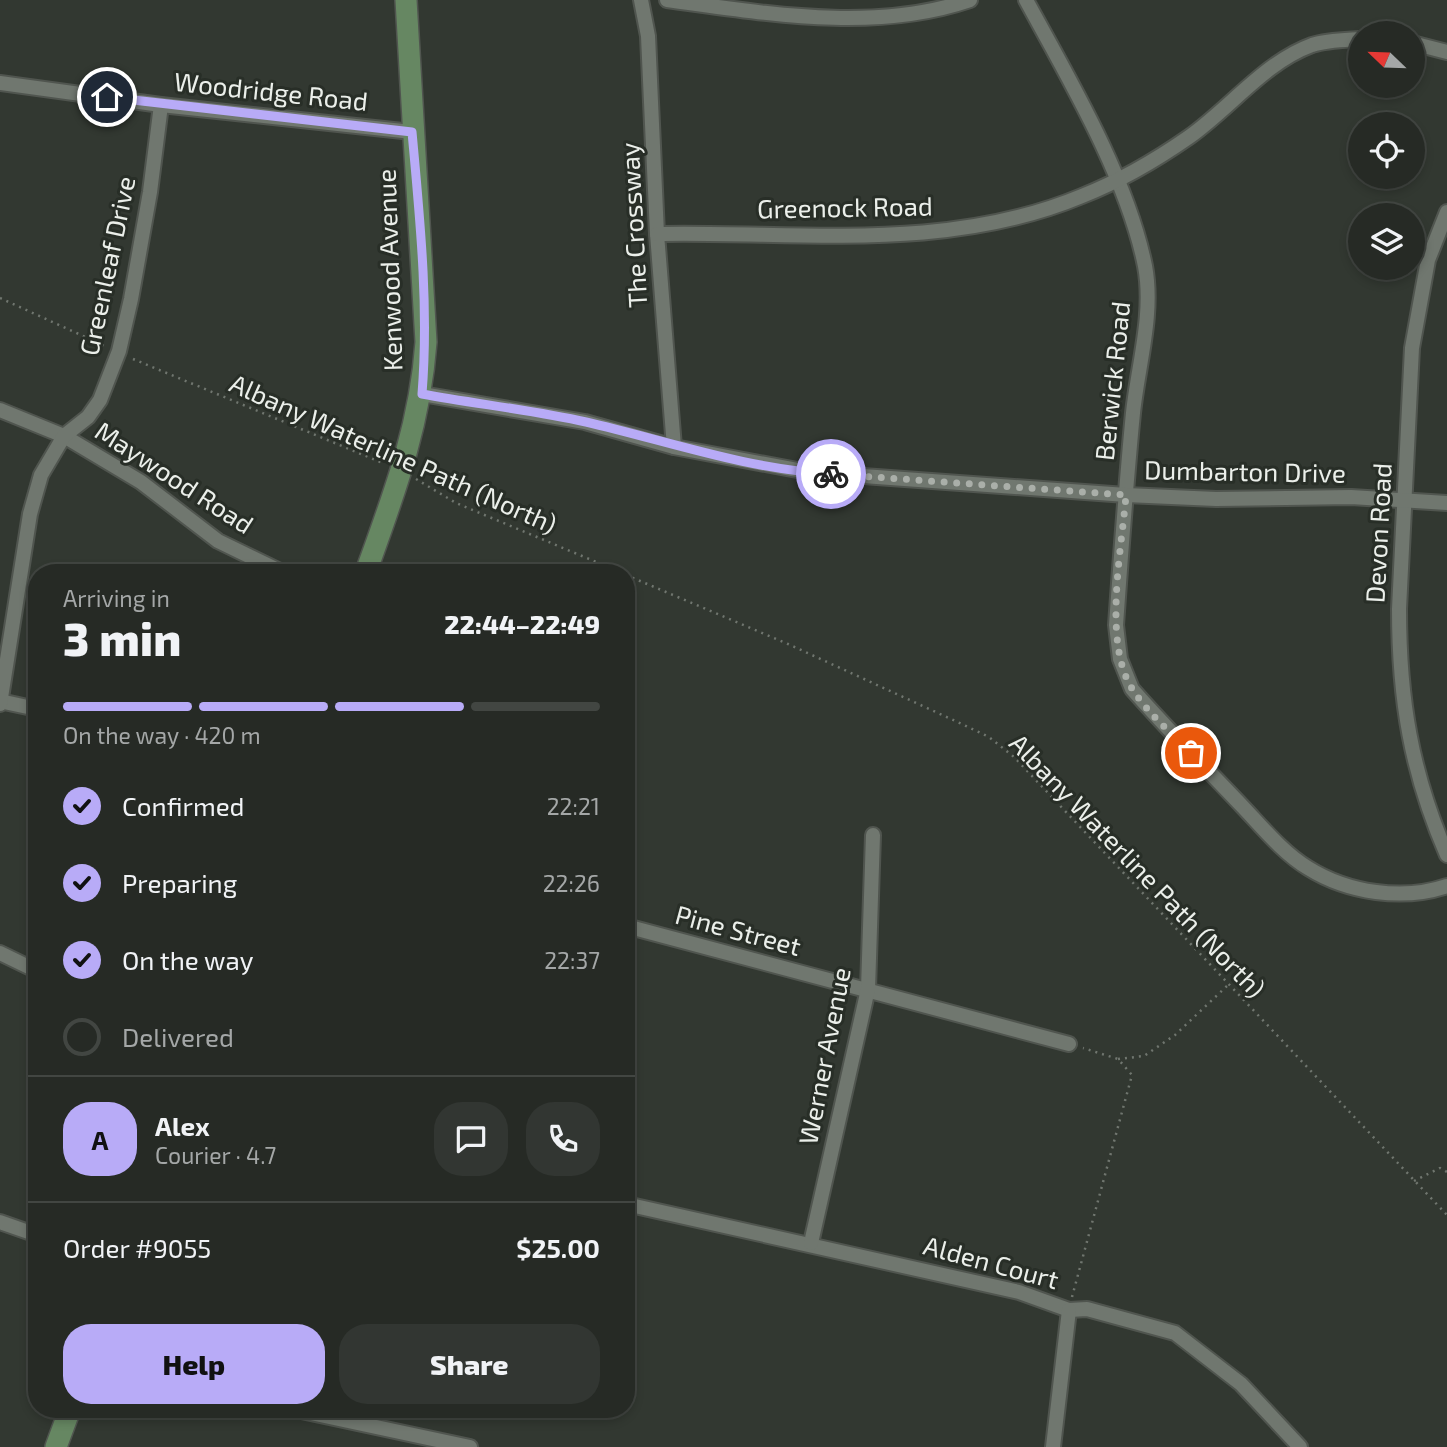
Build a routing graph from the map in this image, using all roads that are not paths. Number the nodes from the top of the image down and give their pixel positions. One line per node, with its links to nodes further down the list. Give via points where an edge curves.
1 (405, 0): 11 (street, Kenwood Avenue)
2 (640, 0): 14 (street, The Crossway, via 648,36)
3 (667, 0): 4 (street, via 828,18 910,12)
4 (970, 0)
5 (1026, 0): 12 (street, Berwick Road)
6 (1348, 40): 12 (street, Greenock Road, via 1312,45 1280,62 1190,136)
7 (1425, 46): 8 (street)
8 (1447, 52)
9 (0, 83): 10 (street, Woodridge Road)
10 (161, 105): 11 (street, Woodridge Road); 17 (street, Greenleaf Drive, via 148,205 118,352 100,400 88,417)
11 (412, 132): 15 (street, Kenwood Avenue, via 426,342)
12 (1118, 181): 14 (street, Greenock Road, via 1045,209 970,229 849,238); 19 (street, Berwick Road, via 1146,268 1147,318)
13 (1447, 212): 20 (street, Devon Road, via 1428,260 1412,348)
14 (657, 234): 18 (street, The Crossway)
15 (422, 394): 18 (street, Dumbarton Drive, via 585,422); 23 (street, Kenwood Avenue, via 402,471)
16 (0, 410): 17 (street, Maywood Road)
17 (64, 436): 22 (street, Maywood Road, via 141,482 218,541); 24 (street, Greenleaf Drive, via 41,475 30,514)
18 (674, 447): 19 (street, Dumbarton Drive, via 808,472)
19 (1126, 495): 20 (street, Dumbarton Drive); 28 (street, Berwick Road, via 1116,625 1120,659 1132,689 1307,867 1339,883 1390,894 1426,893)
20 (1406, 500): 21 (street, Dumbarton Drive); 27 (street, Devon Road, via 1399,649 1408,729 1427,808)
21 (1447, 503)
22 (265, 564)
23 (369, 564)
24 (0, 702): 25 (street)
25 (28, 707)
26 (873, 835): 32 (street, Werner Avenue)
27 (1447, 855)
28 (1447, 886)
29 (635, 928): 32 (street, Pine Street)
30 (0, 953): 31 (street)
31 (28, 967)
32 (868, 989): 33 (street, Pine Street); 37 (street, Werner Avenue)
33 (1069, 1044)
34 (635, 1205): 37 (street, Alden Court)
35 (0, 1222): 36 (street)
36 (28, 1233)
37 (811, 1243): 38 (street, Alden Court, via 1020,1292)
38 (1069, 1310): 43 (street); 44 (street, Alden Court, via 1098,1311 1175,1333 1241,1384)
39 (67, 1418): 41 (street)
40 (334, 1418): 42 (street)
41 (56, 1447)
42 (470, 1447)
43 (1053, 1447)
44 (1300, 1447)

